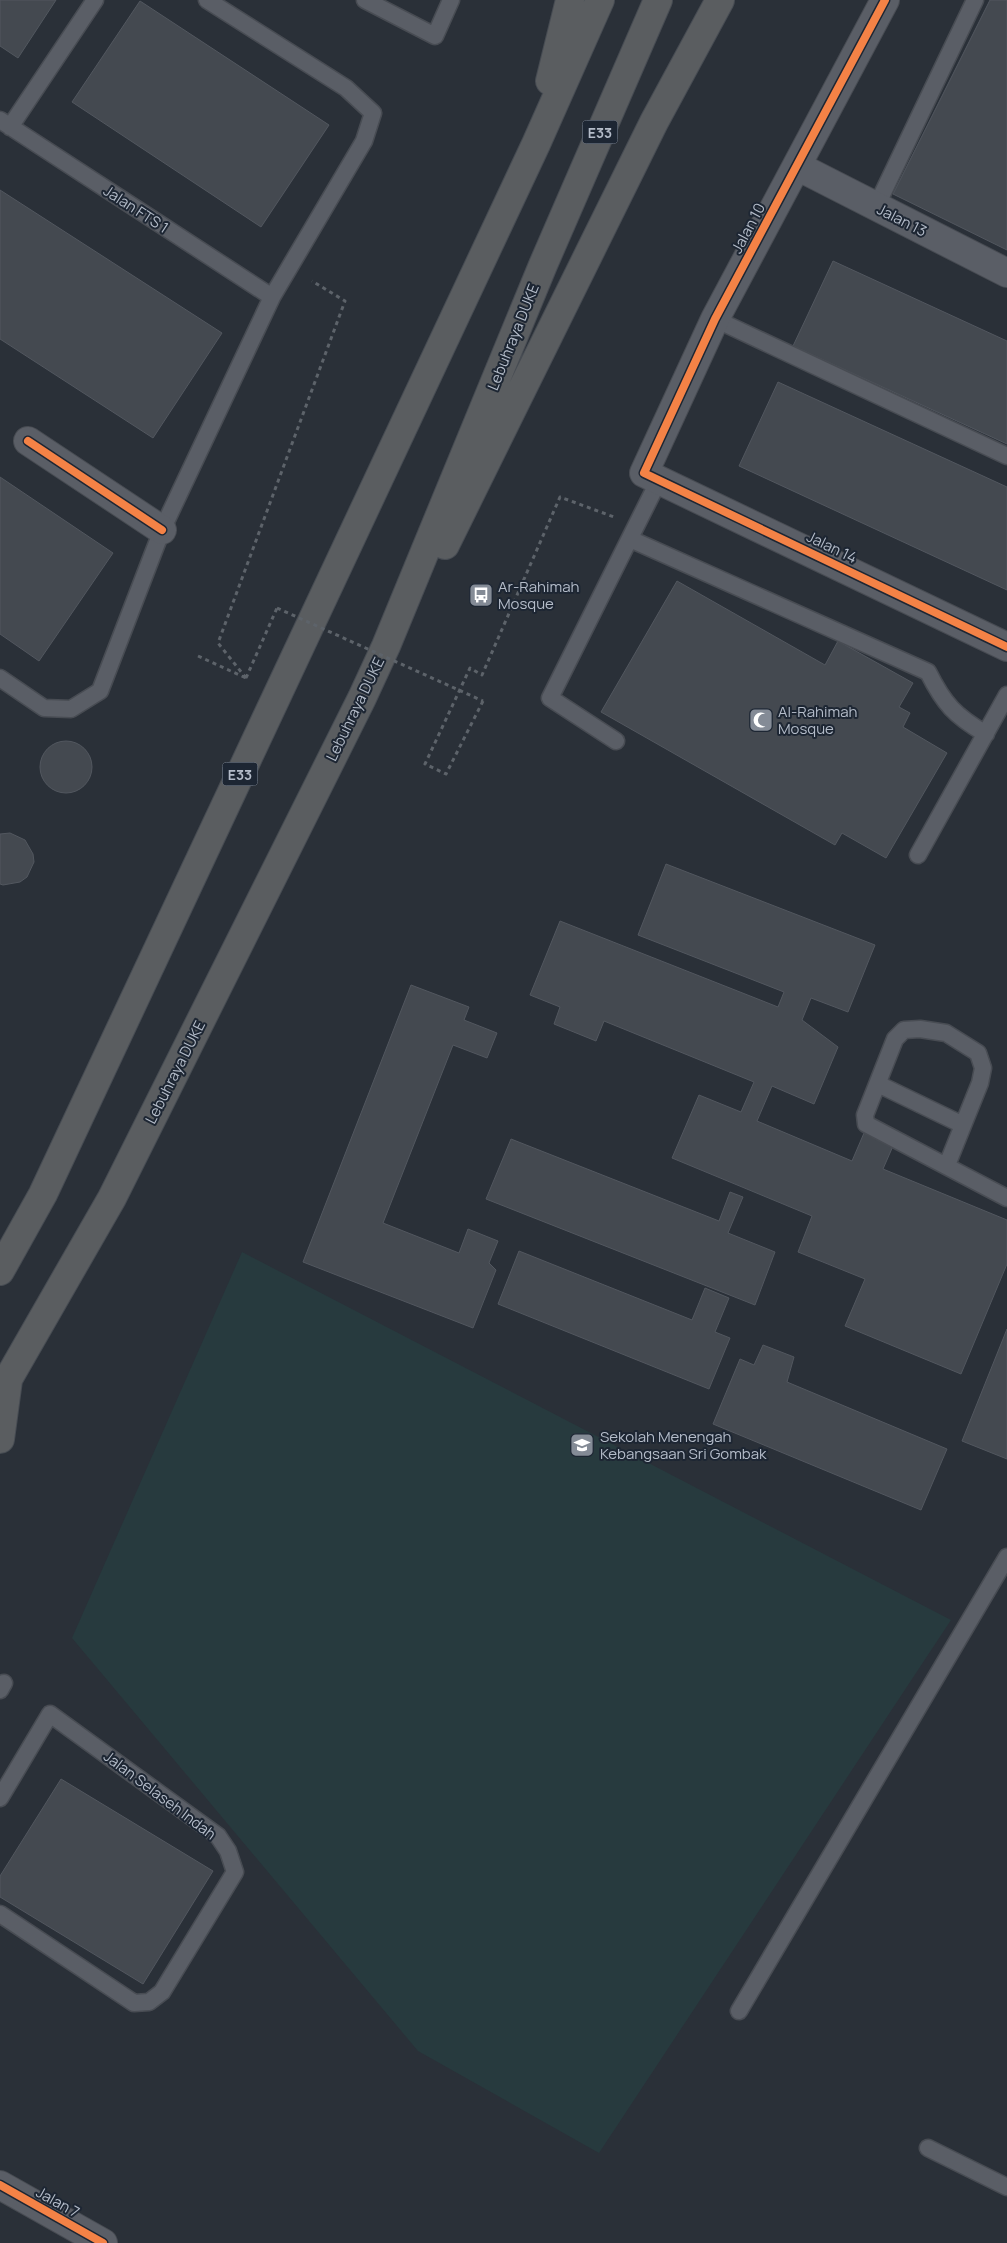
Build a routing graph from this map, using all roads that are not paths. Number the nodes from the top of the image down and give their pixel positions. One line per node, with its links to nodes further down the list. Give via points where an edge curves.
1 (95, 0): 11 (lane)
2 (207, 0): 16 (lane, via 346,88 373,113 364,141)
3 (364, 0): 4 (lane, via 435,36)
4 (450, 0)
5 (570, 0): 12 (highway)
6 (600, 0): 12 (highway, E33)
7 (658, 0): 23 (highway, Lebuhraya DUKE / E33, via 543,264)
8 (720, 0): 23 (highway, via 654,122 438,559)
9 (885, 0): 13 (street, Jalan 10)
10 (975, 0): 14 (lane)
11 (5, 124): 16 (lane, Jalan FTS 1)
12 (536, 144): 34 (highway, E33, via 43,1194)
13 (797, 166): 14 (street, Jalan 13); 17 (street, Jalan 10)
14 (876, 207): 15 (street, Jalan 13)
15 (1007, 273)
16 (272, 297): 21 (lane)
17 (715, 320): 19 (lane); 20 (street, Jalan 10)
18 (28, 441): 21 (street)
19 (1007, 456)
20 (652, 476): 22 (lane); 24 (street, Jalan 14)
21 (162, 530): 25 (lane, via 100,691 70,709 44,708)
22 (630, 539): 27 (lane, via 928,672 939,694 961,719); 28 (lane, via 550,698)
23 (386, 646): 35 (highway, Lebuhraya DUKE / E33, via 112,1198)
24 (1007, 647)
25 (0, 678)
26 (1007, 695): 27 (lane)
27 (986, 734): 29 (lane)
28 (616, 741)
29 (918, 855)
30 (878, 1084): 31 (lane); 31 (lane, via 895,1038 904,1030 920,1028 946,1033 978,1053 983,1068); 32 (lane, via 865,1114 866,1124)
31 (963, 1124): 32 (lane)
32 (947, 1165): 33 (lane)
33 (1007, 1198)
34 (0, 1272)
35 (4, 1387): 36 (highway)
36 (0, 1439)
37 (1007, 1557): 40 (lane)
38 (0, 1798): 39 (lane, Jalan Selaseh Indah, via 50,1714 218,1836 228,1851 234,1872 162,1992 149,2002 134,2003)
39 (0, 1914)
40 (739, 2011)
41 (928, 2148): 43 (lane)
42 (0, 2186): 44 (street, Jalan 7)
43 (1007, 2187)
44 (103, 2243)

